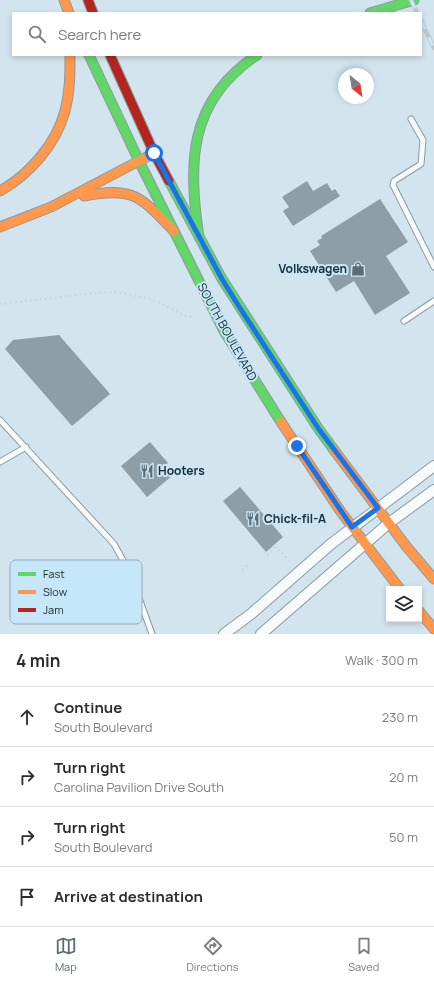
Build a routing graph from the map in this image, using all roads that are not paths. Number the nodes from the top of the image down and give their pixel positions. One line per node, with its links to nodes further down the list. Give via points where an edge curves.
1 (64, 0): 4 (main road)
2 (88, 0): 5 (main road)
3 (414, 0): 6 (main road)
4 (69, 12)
5 (93, 12)
6 (373, 12)
7 (70, 56): 14 (main road, via 69,96 55,137 24,175)
8 (89, 56): 13 (main road, SOUTH BOULEVARD)
9 (110, 56): 12 (main road, SOUTH BOULEVARD)
10 (256, 56): 18 (main road, via 234,73 220,89 200,123 196,135 192,166)
11 (411, 118): 19 (lane, via 423,140 421,164 394,181 393,185)
12 (154, 153): 13 (main road); 18 (main road, SOUTH BOULEVARD)
13 (139, 161): 15 (main road); 17 (main road, SOUTH BOULEVARD)
14 (0, 192)
15 (63, 201): 16 (main road, via 51,208); 17 (main road, via 103,192 125,192 142,199)
16 (0, 226)
17 (174, 231): 29 (main road, SOUTH BOULEVARD, via 224,331 267,401)
18 (199, 236): 27 (main road, SOUTH BOULEVARD, via 222,279 297,397)
19 (434, 267)
20 (434, 301): 21 (lane)
21 (404, 321)
22 (0, 420): 23 (lane)
23 (26, 448): 24 (lane); 31 (lane, via 114,544)
24 (0, 462)
25 (434, 466): 27 (street)
26 (434, 490): 28 (street)
27 (378, 508): 28 (main road, SOUTH BOULEVARD); 29 (street)
28 (389, 523): 30 (street); 32 (main road, SOUTH BOULEVARD)
29 (352, 527): 30 (main road, SOUTH BOULEVARD); 38 (street)
30 (364, 544): 33 (main road, SOUTH BOULEVARD); 39 (street)
31 (123, 560)
32 (434, 578)
33 (398, 586)
34 (142, 606): 37 (lane)
35 (422, 615): 36 (main road)
36 (434, 629)
37 (152, 634)
38 (224, 634)
39 (261, 634)

